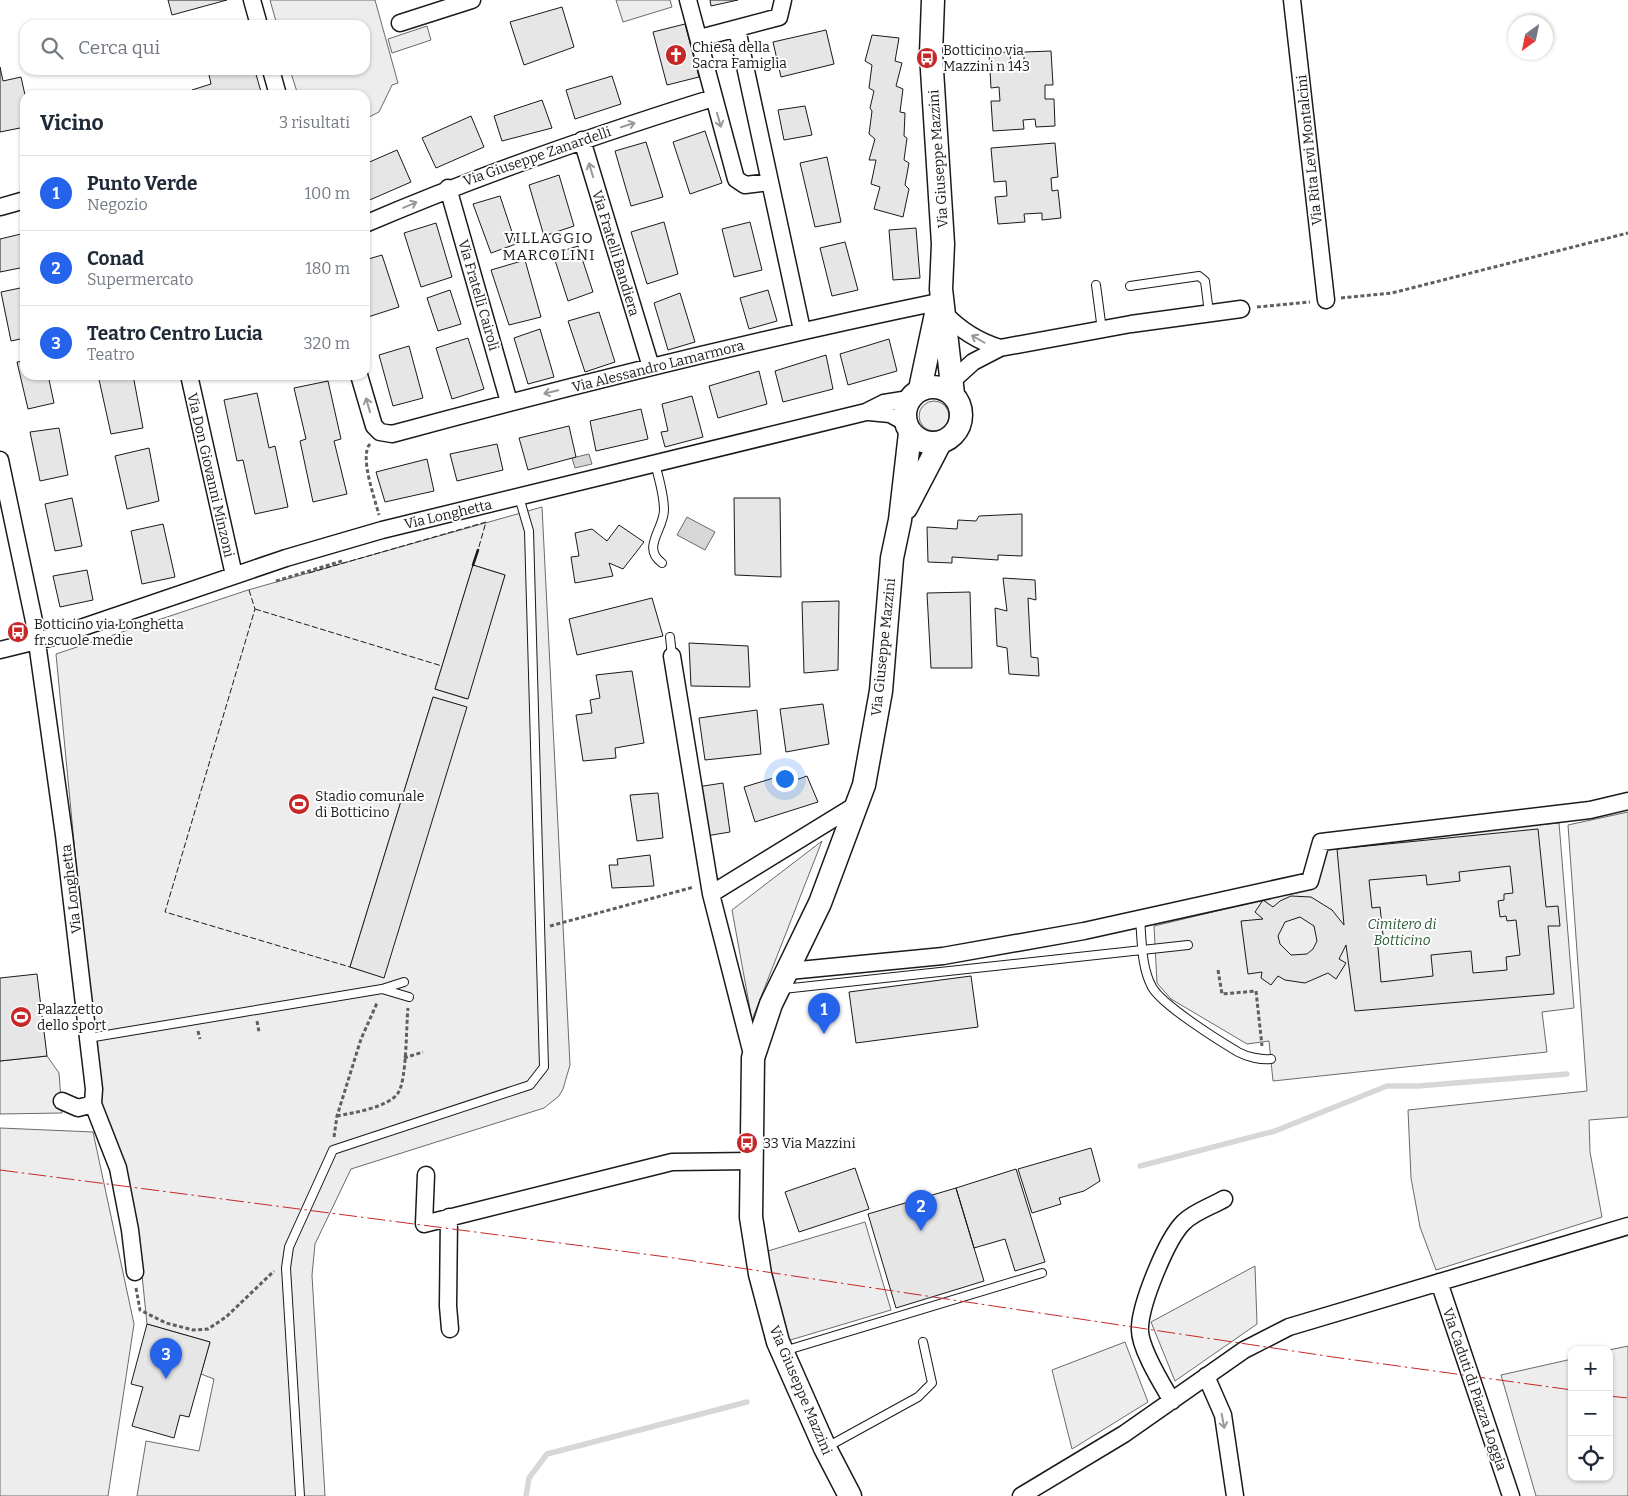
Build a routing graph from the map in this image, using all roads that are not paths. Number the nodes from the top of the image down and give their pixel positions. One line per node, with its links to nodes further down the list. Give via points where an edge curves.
1 (252, 0): 7 (street)
2 (472, 0): 8 (street)
3 (688, 0): 10 (street)
4 (783, 0): 9 (street, via 779,17)
5 (933, 0): 23 (street, Via Giuseppe Mazzini, via 931,54 943,244)
6 (1292, 0): 22 (street, Via Rita Levi Montalcini)
7 (258, 20)
8 (400, 23)
9 (737, 29): 10 (street); 15 (street)
10 (700, 38): 13 (street)
11 (273, 75): 12 (street)
12 (277, 90)
13 (713, 98): 14 (street, Via Giuseppe Zanardelli, one-way to 13); 15 (street, one-way to 15, via 736,179 744,185)
14 (582, 140): 16 (street, Via Giuseppe Zanardelli); 29 (street, Via Fratelli Bandiera, one-way to 14)
15 (770, 182): 26 (street)
16 (448, 188): 19 (street, Via Giuseppe Zanardelli, one-way to 16); 34 (street, Via Fratelli Cairoli)
17 (20, 201): 18 (street)
18 (0, 207)
19 (370, 222)
20 (1096, 285): 27 (lane)
21 (1130, 286): 25 (lane, via 1199,276 1205,280)
22 (1326, 300)
23 (941, 301): 26 (street, Via Alessandro Lamarmora); 28 (street, one-way to 23, via 983,343 954,324); 32 (street, Via Giuseppe Mazzini); 33 (street, Via Giuseppe Mazzini)
24 (1241, 309): 25 (street)
25 (1209, 314): 27 (street)
26 (802, 330): 29 (street, Via Alessandro Lamarmora)
27 (1102, 330): 28 (street)
28 (1000, 348): 32 (street, via 973,362)
29 (651, 367): 34 (street, Via Alessandro Lamarmora, one-way to 34)
30 (190, 380): 43 (street, Via Don Giovanni Minzoni)
31 (360, 380): 34 (street, Via Alessandro Lamarmora, one-way to 31, via 392,434 380,432 374,426)
32 (952, 388): 33 (street, via 932,386); 37 (street, Via Giuseppe Mazzini, via 962,415 959,428 951,438)
33 (915, 394): 35 (street, Via Longhetta); 36 (street, Via Giuseppe Mazzini, via 904,410)
34 (510, 402)
35 (866, 412): 36 (street, Via Longhetta, via 890,414); 39 (street, Via Longhetta)
36 (908, 427): 37 (street, via 919,440 929,444); 41 (street, Via Giuseppe Mazzini)
37 (940, 443): 41 (street, Via Giuseppe Mazzini)
38 (0, 460): 45 (street)
39 (655, 464): 40 (street, Via Longhetta); 42 (lane, via 664,510 653,547 654,554)
40 (519, 497): 43 (street, Via Longhetta, via 382,530); 77 (lane, via 529,531 530,717 544,1067 530,1085 333,1150 289,1246 286,1268)
41 (900, 520): 49 (street, Via Giuseppe Mazzini, via 892,558 881,690)
42 (662, 563)
43 (234, 575): 45 (street, Via Longhetta)
44 (670, 637): 47 (lane)
45 (36, 642): 46 (street, Via Longhetta); 56 (street, Via Longhetta, via 64,835)
46 (0, 650)
47 (672, 656): 50 (street, Via Giuseppe Mazzini)
48 (1628, 801): 51 (street, via 1590,810 1321,842 1310,881)
49 (859, 803): 50 (street); 54 (street, Via Giuseppe Mazzini, via 820,903)
50 (710, 888): 57 (street, Via Giuseppe Mazzini)
51 (1140, 919): 53 (lane); 54 (street, via 943,956)
52 (1188, 945): 53 (lane)
53 (1143, 950): 54 (lane); 58 (lane, via 1152,987 1167,1003 1239,1052)
54 (783, 980): 57 (street, Via Giuseppe Mazzini, via 771,1004)
55 (382, 988): 55 (lane, via 406,992); 56 (lane)
56 (88, 1038): 60 (street, Via Longhetta)
57 (753, 1058): 61 (street, Via Giuseppe Mazzini)
58 (1267, 1060)
59 (62, 1101): 60 (street, via 78,1108)
60 (93, 1104): 66 (street, via 118,1168)
61 (752, 1161): 64 (street, via 672,1162); 73 (street, Via Giuseppe Mazzini, via 751,1217)
62 (426, 1175): 64 (street, via 424,1224)
63 (1224, 1199): 75 (street, via 1184,1221 1170,1240 1143,1312 1139,1328 1150,1362)
64 (449, 1218): 71 (street)
65 (1628, 1226): 68 (street)
66 (134, 1272)
67 (1042, 1273): 70 (lane)
68 (1439, 1282): 74 (street, via 1288,1327 1244,1350); 81 (street, Via Caduti di Piazza Loggia)
69 (868, 1317): 70 (lane)
70 (870, 1325): 73 (lane)
71 (450, 1329)
72 (922, 1342): 76 (lane, via 932,1383 918,1397)
73 (782, 1352): 76 (street, Via Giuseppe Mazzini)
74 (1206, 1376): 75 (street); 80 (street, one-way to 80, via 1223,1415)
75 (1172, 1400): 79 (street, via 1124,1434)
76 (825, 1448): 78 (street, Via Giuseppe Mazzini)
77 (300, 1496)
78 (850, 1496)
79 (1021, 1496)
80 (1235, 1496)
81 (1511, 1496)

